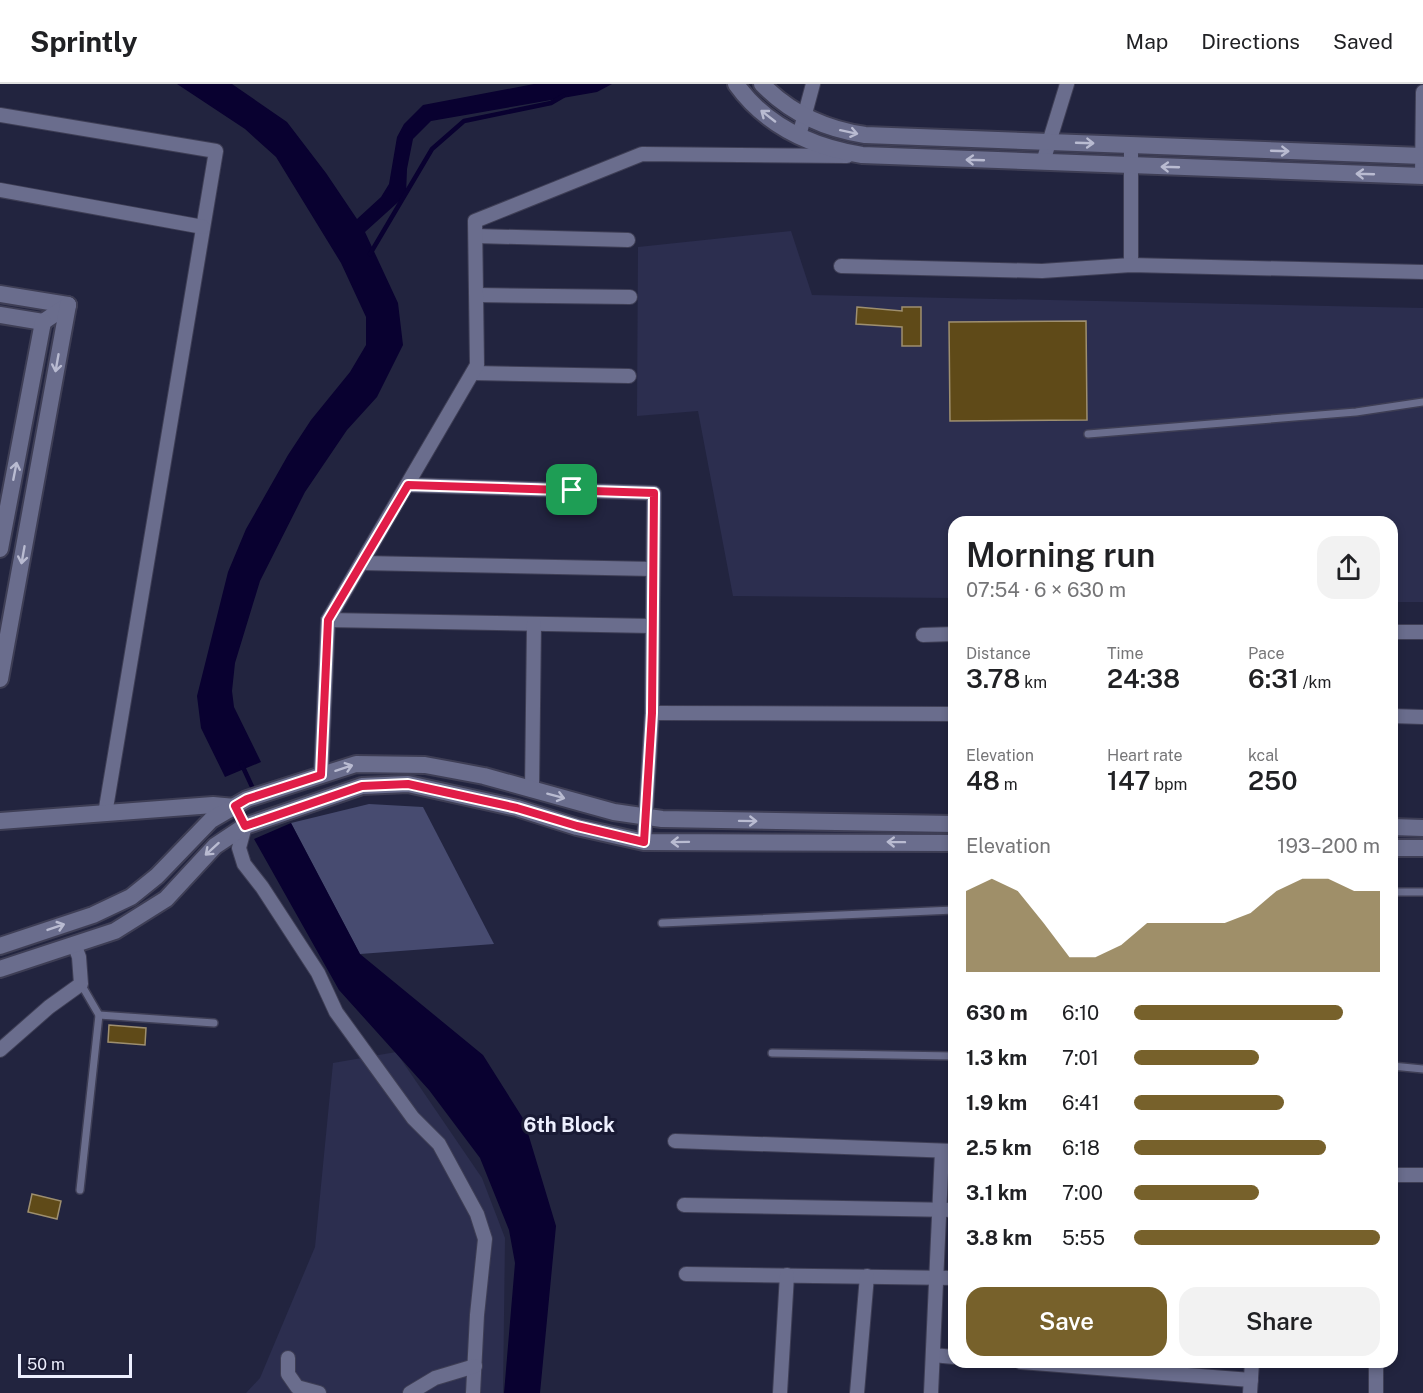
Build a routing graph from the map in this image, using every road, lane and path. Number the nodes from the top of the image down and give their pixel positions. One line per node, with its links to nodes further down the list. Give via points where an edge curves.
1 (736, 84): 8 (street, one-way to 1, via 766,115)
2 (762, 84): 7 (street)
3 (813, 84): 7 (street)
4 (1067, 84): 9 (street)
5 (1423, 92): 12 (street)
6 (0, 116): 17 (street, via 216,151)
7 (804, 116): 8 (street); 9 (street, one-way to 9, via 865,135)
8 (799, 136): 11 (street, via 827,148)
9 (1049, 142): 10 (street, one-way to 10); 13 (street)
10 (1131, 145): 12 (street, one-way to 12); 14 (street)
11 (880, 156): 13 (street, one-way to 11); 18 (street, via 642,154 475,221)
12 (1422, 156): 15 (street)
13 (1043, 162): 14 (street)
14 (1131, 165): 15 (street, one-way to 14); 20 (street)
15 (1422, 176)
16 (0, 190): 17 (street)
17 (203, 227): 52 (street)
18 (476, 236): 19 (street); 24 (street)
19 (628, 240)
20 (1131, 265): 21 (street, via 1042,271); 22 (street)
21 (841, 266)
22 (1423, 272)
23 (0, 294): 26 (street)
24 (477, 295): 25 (street); 29 (street, via 477,364)
25 (630, 297)
26 (68, 305): 28 (street); 44 (street, one-way to 44)
27 (0, 315): 28 (street)
28 (43, 322): 34 (street, one-way to 28)
29 (472, 373): 30 (street); 33 (street)
30 (629, 376)
31 (1423, 402): 32 (lane, via 1356,412)
32 (1088, 434)
33 (408, 485): 35 (street); 36 (street, via 654,493)
34 (0, 549)
35 (362, 563): 36 (street); 37 (street)
36 (653, 569): 39 (street)
37 (328, 620): 38 (street); 49 (street)
38 (534, 624): 39 (street); 50 (street)
39 (652, 626): 45 (street)
40 (1398, 632): 41 (street)
41 (1423, 632)
42 (948, 634): 43 (street)
43 (922, 635)
44 (0, 679)
45 (652, 713): 46 (street); 53 (street)
46 (948, 714)
47 (1398, 716): 48 (street)
48 (1423, 717)
49 (321, 775): 50 (street, one-way to 50, via 356,764 425,765); 51 (street)
50 (532, 790): 53 (street, one-way to 53)
51 (235, 806): 52 (street); 56 (street); 68 (street, one-way to 51, via 93,915 131,897 211,820)
52 (105, 814): 54 (street)
53 (646, 818): 55 (street, one-way to 55); 59 (street)
54 (0, 820)
55 (948, 824)
56 (245, 826): 59 (street, via 362,786 408,784); 67 (street, one-way to 67, via 214,846 158,904 115,931); 94 (street, via 239,848 244,864 318,973 336,1012 413,1118 439,1144 477,1214 485,1239)
57 (1398, 827): 58 (street)
58 (1423, 828)
59 (644, 842): 60 (street, one-way to 59)
60 (948, 843)
61 (1398, 848): 62 (street)
62 (1423, 848)
63 (1423, 891): 64 (lane)
64 (1398, 892)
65 (948, 910): 66 (lane)
66 (662, 923)
67 (74, 944): 69 (street); 70 (street)
68 (0, 946)
69 (0, 969)
70 (81, 984): 71 (lane); 73 (street)
71 (99, 1015): 72 (lane); 82 (lane)
72 (214, 1023)
73 (0, 1050)
74 (772, 1053): 75 (lane)
75 (948, 1056)
76 (1398, 1067): 77 (lane)
77 (1423, 1069)
78 (675, 1141): 79 (street)
79 (948, 1151): 84 (street)
80 (1398, 1175): 81 (street)
81 (1423, 1175)
82 (80, 1190)
83 (684, 1205): 84 (street)
84 (940, 1209): 85 (street); 89 (street)
85 (948, 1210)
86 (686, 1274): 87 (street)
87 (787, 1275): 88 (street); 102 (street)
88 (867, 1276): 89 (street); 103 (street)
89 (936, 1277): 90 (street); 91 (street)
90 (948, 1278)
91 (933, 1355): 92 (street); 104 (street)
92 (948, 1356)
93 (288, 1358): 99 (street, via 288,1374 297,1388)
94 (475, 1366): 100 (street, via 435,1378); 101 (street)
95 (1077, 1368): 98 (street)
96 (1252, 1368): 98 (street)
97 (1376, 1368): 105 (street)
98 (1250, 1387)
99 (320, 1393)
100 (410, 1393)
101 (473, 1393)
102 (780, 1393)
103 (857, 1393)
104 (931, 1393)
105 (1376, 1393)

